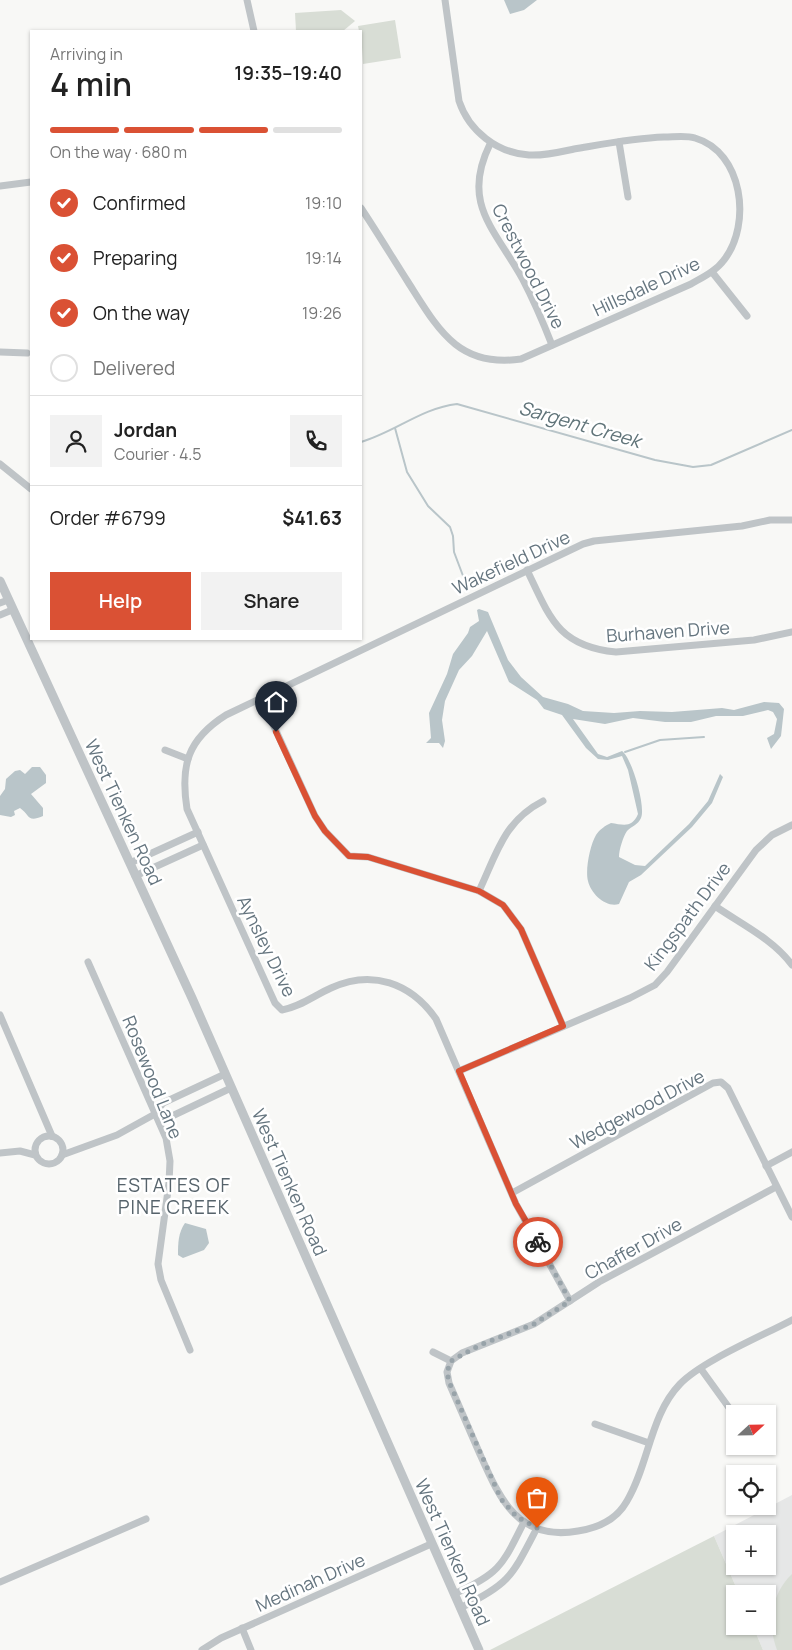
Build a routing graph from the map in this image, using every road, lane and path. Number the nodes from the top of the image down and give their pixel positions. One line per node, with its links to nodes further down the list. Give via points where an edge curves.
1 (247, 0): 3 (street)
2 (446, 0): 5 (street, via 459,101 463,113)
3 (254, 30)
4 (619, 142): 5 (street, Hillsdale Drive, via 530,156); 8 (street); 10 (street, Hillsdale Drive, via 646,138 693,138 707,143 726,162 733,175 740,216 730,250)
5 (490, 144): 12 (street, Crestwood Drive, via 479,171 479,200 522,279)
6 (30, 182): 7 (street)
7 (0, 186)
8 (628, 197)
9 (362, 210): 12 (street, Hillsdale Drive, via 438,328 457,347 481,359 507,361 521,359)
10 (712, 272): 11 (street); 12 (street, Hillsdale Drive)
11 (747, 316)
12 (552, 345)
13 (0, 352): 14 (street)
14 (27, 353)
15 (0, 464): 16 (street)
16 (30, 487)
17 (792, 520): 18 (street, Wakefield Drive, via 594,541)
18 (527, 570): 23 (street, Burhaven Drive, via 554,623 581,645 596,650 616,652 754,640); 24 (street, Wakefield Drive)
19 (0, 581): 20 (street, West Tienken Road)
20 (4, 601): 21 (street, West Tienken Road)
21 (12, 610): 22 (street); 31 (street, West Tienken Road)
22 (0, 615)
23 (792, 632)
24 (261, 698): 26 (street, Wakefield Drive, via 213,724 201,734); 33 (street, via 315,816 349,856 368,857)
25 (165, 750): 26 (street)
26 (188, 758): 29 (street, Aynsley Drive, via 183,785 187,809)
27 (543, 801): 33 (street, via 514,821)
28 (792, 825): 34 (street, Kingspath Drive, via 760,845)
29 (198, 832): 30 (street, Aynsley Drive); 31 (street)
30 (203, 844): 32 (street); 39 (street, Aynsley Drive, via 275,1003 282,1010 292,1009 333,987 352,981 394,983 426,1004)
31 (130, 863): 32 (street, West Tienken Road)
32 (135, 876): 40 (street, West Tienken Road)
33 (479, 891): 38 (street, via 503,905 513,916)
34 (715, 906): 36 (street, via 781,952); 38 (street, Kingspath Drive, via 655,985)
35 (88, 962): 42 (street, Rosewood Lane)
36 (792, 965)
37 (0, 1015): 43 (street)
38 (563, 1026): 39 (street, Kingspath Drive)
39 (459, 1071): 56 (street, Aynsley Drive)
40 (225, 1074): 41 (street, West Tienken Road); 42 (street, via 163,1102)
41 (231, 1088): 42 (street, via 170,1117); 69 (street, West Tienken Road)
42 (155, 1114): 48 (street, via 117,1135); 60 (street, Rosewood Lane, via 166,1138 170,1161 158,1264 161,1280)
43 (47, 1124): 44 (street); 45 (street)
44 (43, 1136): 45 (street); 47 (street)
45 (52, 1136): 46 (street)
46 (62, 1143): 48 (street); 53 (street)
47 (35, 1144): 49 (street); 52 (street)
48 (81, 1147): 53 (street)
49 (20, 1151): 51 (street); 52 (street)
50 (792, 1152): 54 (street)
51 (0, 1153)
52 (35, 1155): 53 (street, via 46,1164 56,1163)
53 (62, 1156)
54 (766, 1166): 55 (street, Wedgewood Drive); 56 (street, Wedgewood Drive, via 728,1088 722,1082)
55 (776, 1187): 57 (street, Wedgewood Drive); 58 (street, Chaffer Drive, via 599,1282)
56 (512, 1193): 58 (street, Aynsley Drive)
57 (792, 1217)
58 (570, 1301): 62 (street, Chaffer Drive, via 534,1324 480,1345)
59 (792, 1320): 63 (street)
60 (190, 1350)
61 (433, 1352): 62 (street)
62 (451, 1361): 68 (street, via 447,1372 449,1382 496,1491 508,1508)
63 (701, 1369): 64 (street); 66 (street, via 680,1384 662,1411)
64 (727, 1405)
65 (595, 1424): 66 (street)
66 (649, 1444): 68 (street, via 633,1490 618,1514 601,1524 570,1533)
67 (146, 1519): 72 (street)
68 (531, 1526): 70 (street); 71 (street)
69 (431, 1544): 73 (street, West Tienken Road); 75 (street, Medinah Drive)
70 (504, 1562): 71 (street); 73 (street, via 480,1582)
71 (516, 1570): 74 (street, via 489,1594)
72 (0, 1582)
73 (454, 1594): 74 (street, West Tienken Road)
74 (460, 1608): 78 (street, West Tienken Road)
75 (242, 1628): 76 (street, Medinah Drive); 77 (street)
76 (202, 1650)
77 (251, 1650)
78 (479, 1650)

